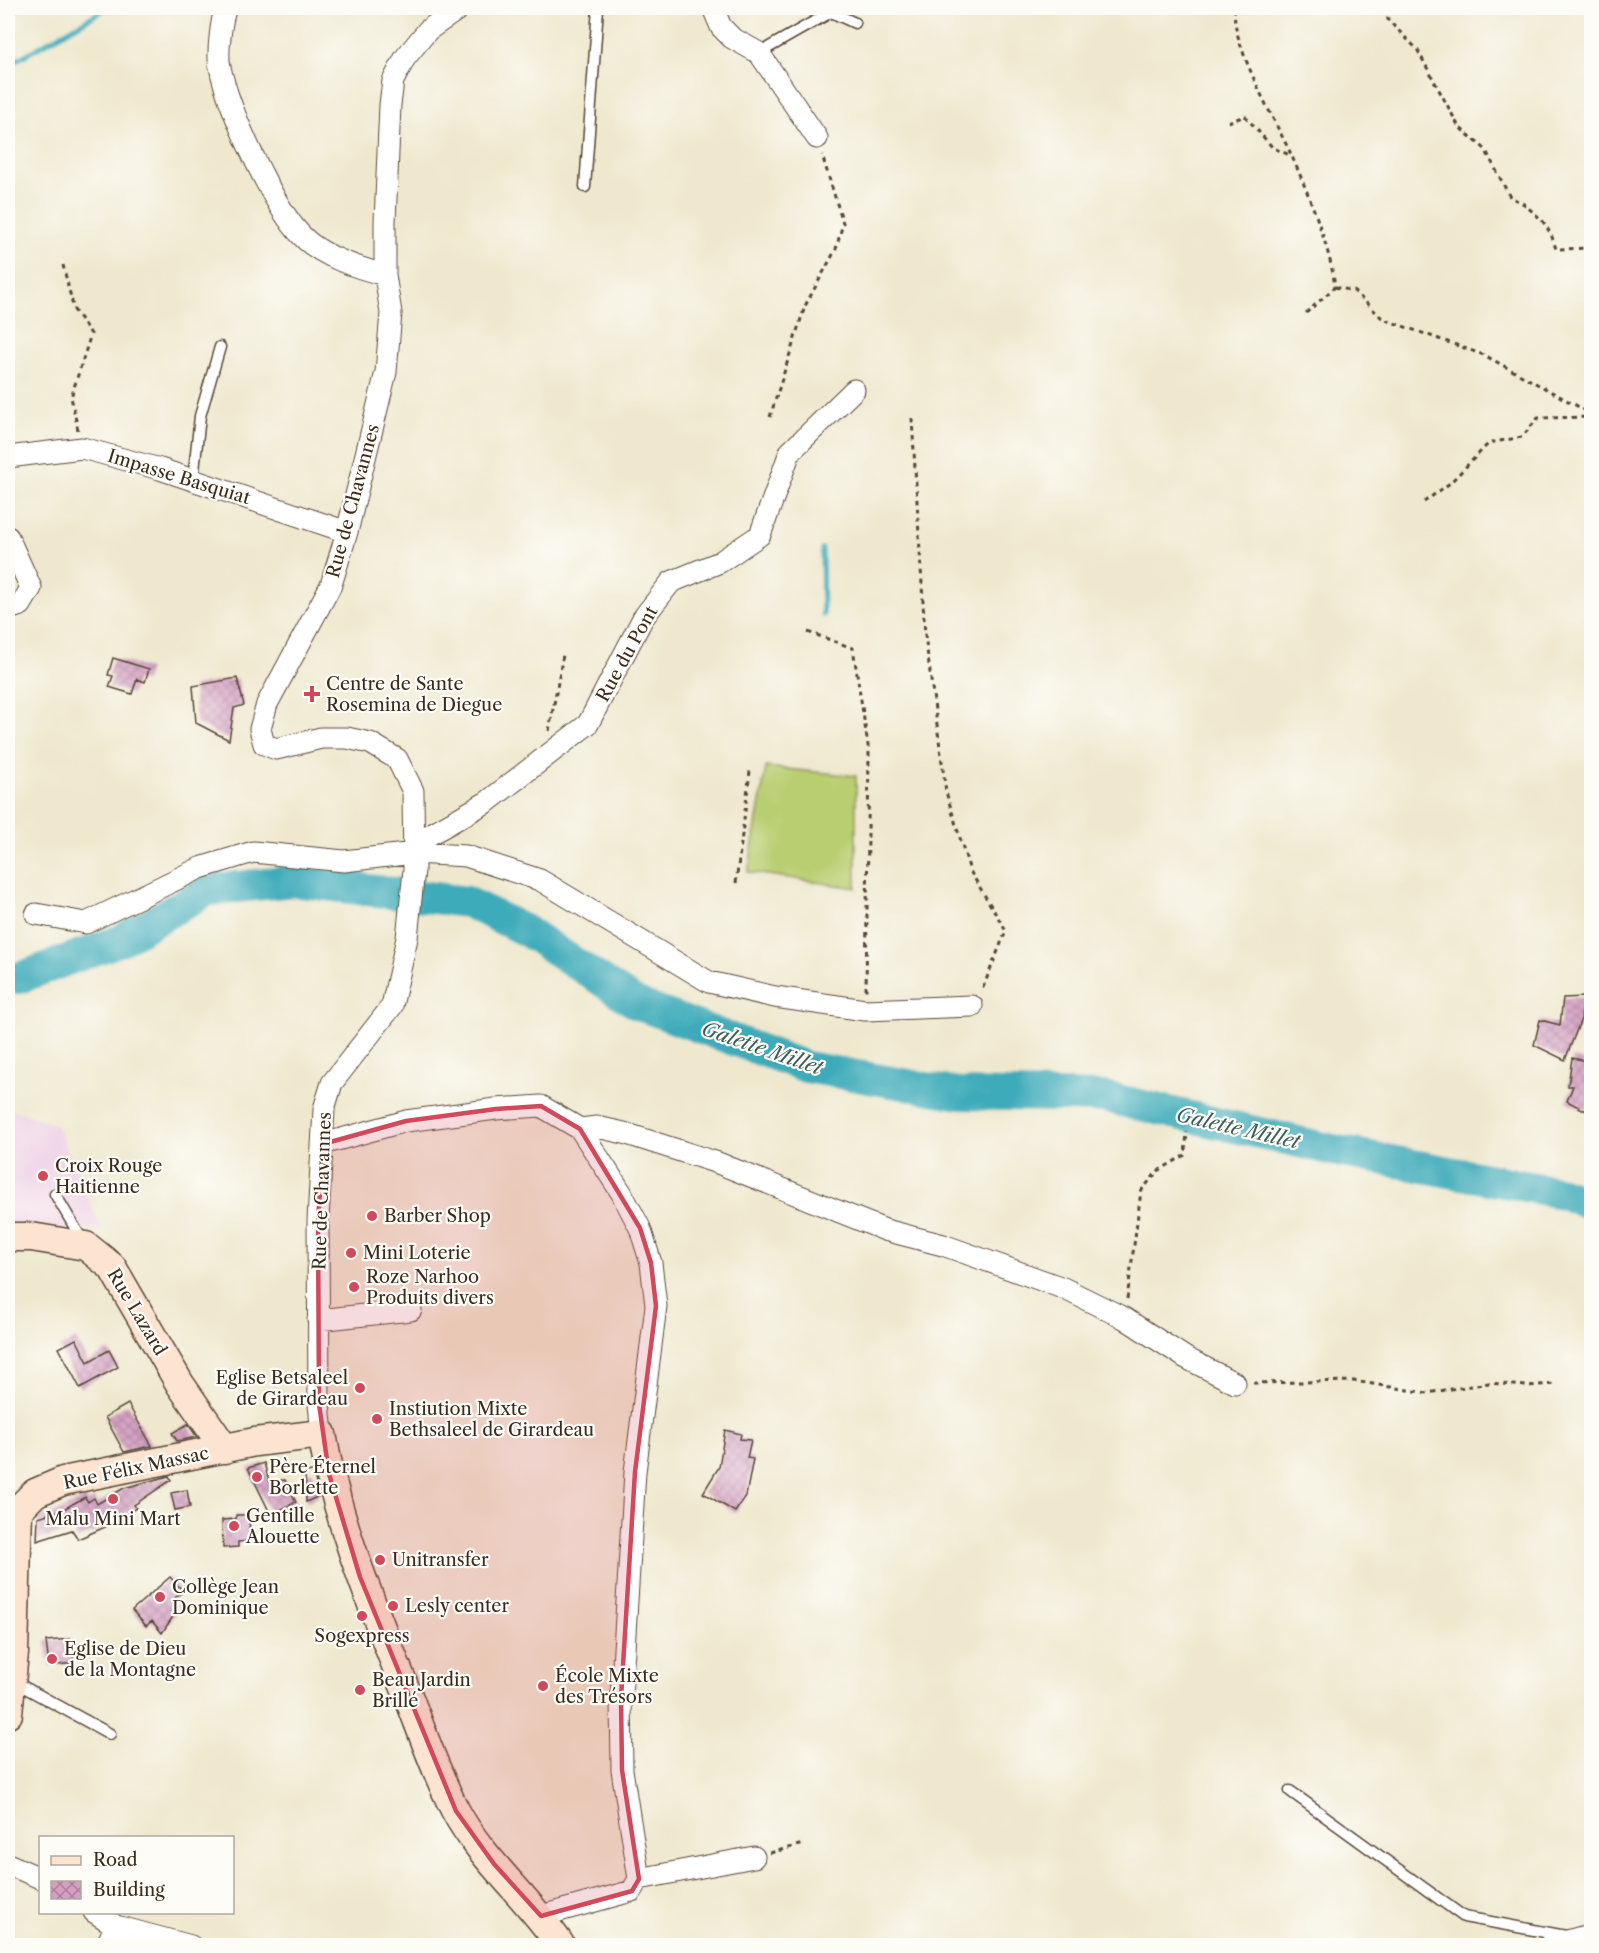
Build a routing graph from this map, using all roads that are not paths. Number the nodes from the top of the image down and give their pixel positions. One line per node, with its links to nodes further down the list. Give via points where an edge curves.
1 (226, 8): 9 (street, via 219,65 241,129 276,197 302,236 348,265)
2 (460, 8): 9 (street, Rue de Chavannes, via 428,30 405,58 393,81)
3 (598, 8): 8 (lane)
4 (713, 8): 6 (street, via 721,27 732,38)
5 (855, 23): 6 (lane, via 831,12)
6 (759, 53): 7 (street)
7 (817, 138)
8 (585, 187)
9 (384, 275): 14 (street, Rue de Chavannes, via 391,313 386,372)
10 (219, 347): 13 (lane, via 200,416)
11 (854, 390): 17 (street, Rue du Pont, via 790,452 760,535 720,562 671,582 643,618 588,724)
12 (8, 457): 13 (street, Impasse Basquiat, via 82,448)
13 (193, 480): 14 (street, Impasse Basquiat)
14 (347, 532): 17 (street, Rue de Chavannes, via 331,585 267,704 260,729 264,744 276,750 321,738 347,738 370,743 398,759 413,791)
15 (8, 537): 16 (street, via 31,588 21,605)
16 (8, 609)
17 (414, 855): 18 (street, via 344,861 253,852 200,868 86,923); 19 (street, via 466,856 540,880 709,982 775,997 866,1010); 21 (street, Rue de Chavannes, via 407,938 392,1006 332,1083 324,1109)
18 (36, 914)
19 (972, 1006)
20 (580, 1128): 21 (street, via 541,1106 507,1108 406,1121); 27 (street, via 624,1133 718,1163 885,1230 943,1245 1063,1288 1124,1318 1186,1358); 37 (street, via 640,1228 651,1263 656,1306 635,1472 621,1698 622,1770)
21 (323, 1144): 26 (street, Rue de Chavannes)
22 (55, 1194): 24 (lane)
23 (8, 1237): 24 (street, Rue Lazard)
24 (86, 1246): 29 (street, Rue Lazard, via 112,1267 180,1384)
25 (411, 1310): 26 (street)
26 (318, 1320): 28 (street, Rue de Chavannes)
27 (1235, 1383)
28 (322, 1434): 29 (street, Rue Félix Massac); 39 (street, Rue de Chavannes, via 329,1474 360,1577 456,1811 494,1864)
29 (225, 1449): 30 (street, Rue Félix Massac, via 63,1481 35,1493 18,1510)
30 (11, 1680): 31 (street, Rue Félix Massac); 32 (lane)
31 (8, 1714)
32 (110, 1734)
33 (1290, 1791): 41 (lane, via 1464,1917)
34 (754, 1857): 37 (street)
35 (8, 1864): 36 (street)
36 (39, 1878)
37 (639, 1879): 39 (street, via 632,1891)
38 (97, 1914): 40 (street)
39 (541, 1916): 44 (street, Rue de Chavannes)
40 (116, 1926): 42 (street); 43 (street)
41 (1583, 1936): 45 (street)
42 (106, 1946)
43 (191, 1946)
44 (561, 1946)
45 (1548, 1946)

